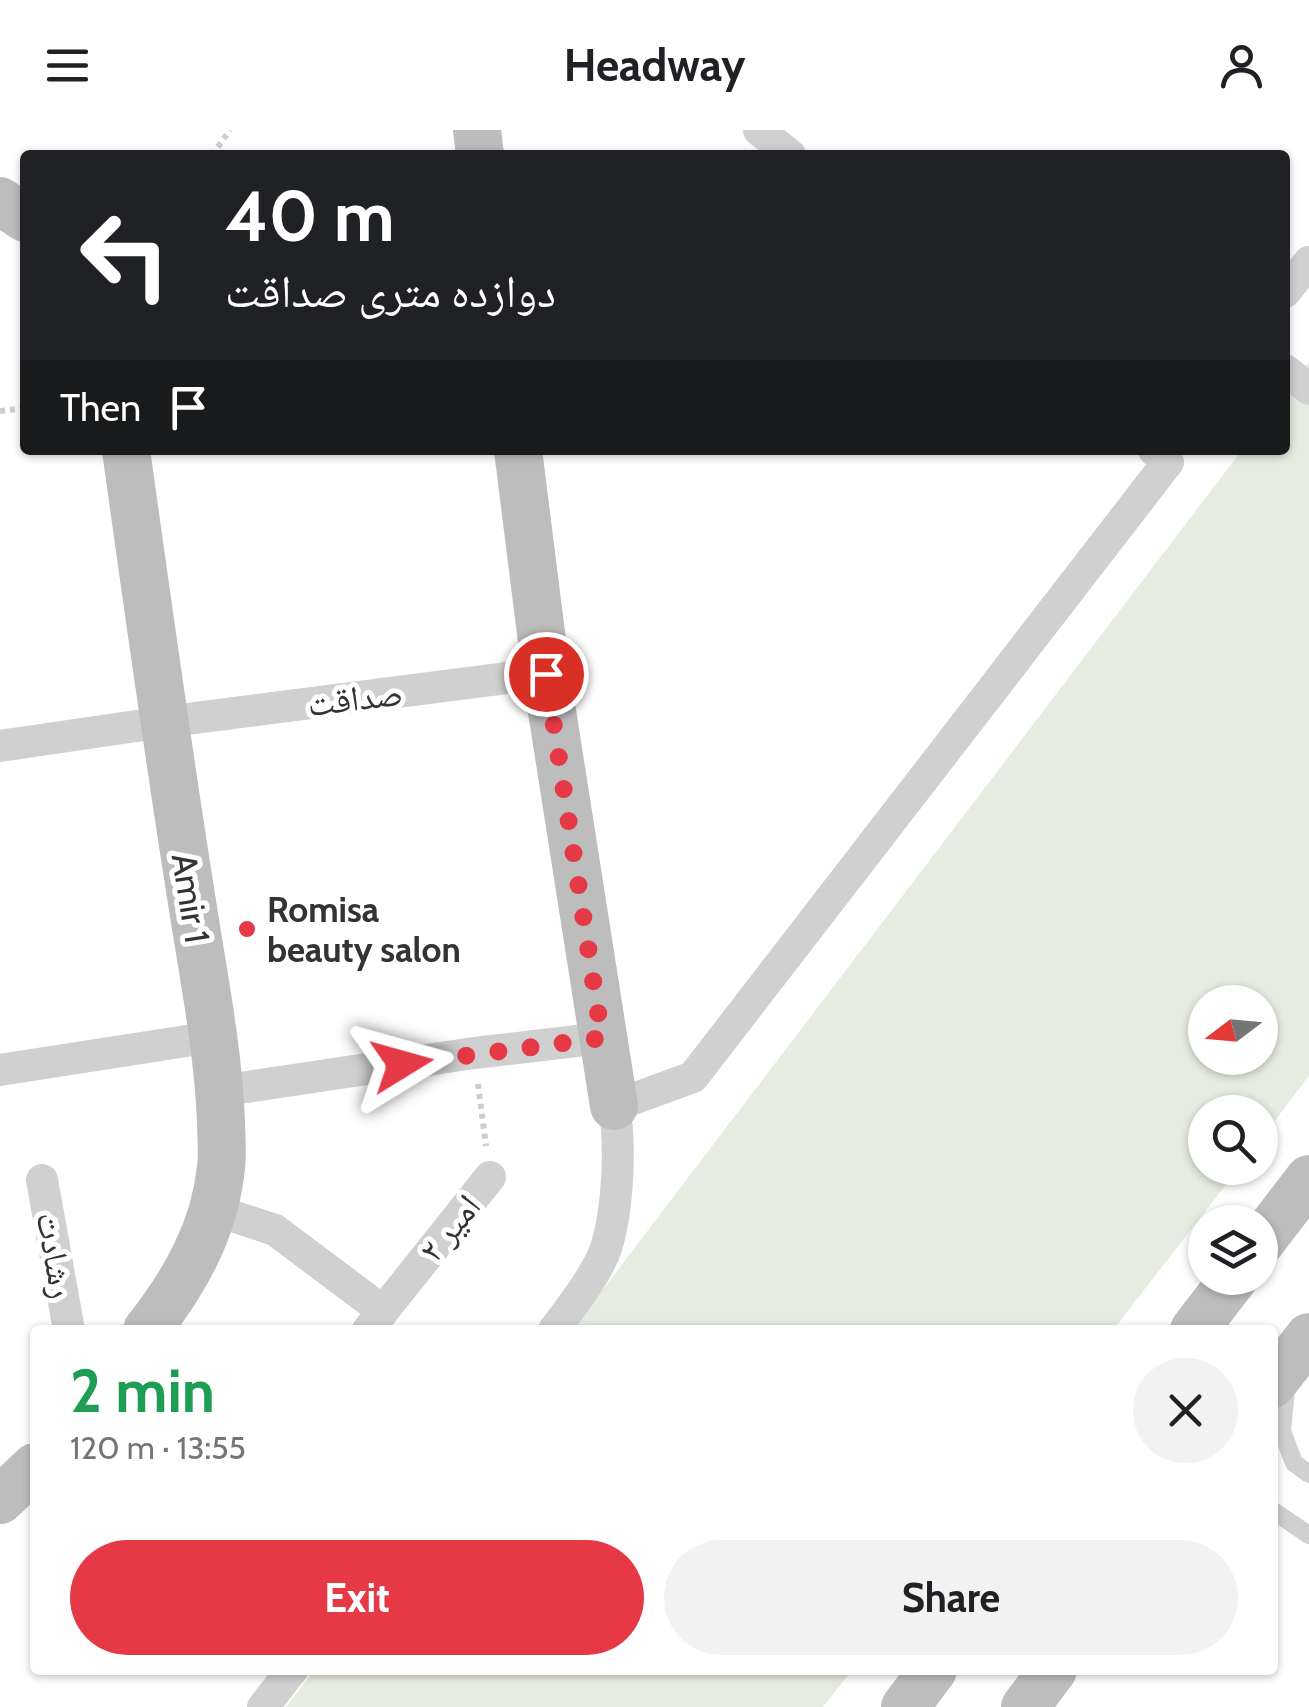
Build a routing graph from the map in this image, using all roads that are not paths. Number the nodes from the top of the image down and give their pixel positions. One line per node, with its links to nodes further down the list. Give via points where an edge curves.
1 (759, 130): 2 (street)
2 (784, 150)
3 (1309, 262): 4 (street)
4 (1290, 286)
5 (127, 455): 9 (street, Amir 1)
6 (519, 455): 8 (street)
7 (1160, 455): 15 (street, via 1168,462 693,1077)
8 (546, 674): 9 (street, صداقت); 12 (street)
9 (164, 722): 10 (street, صداقت); 11 (street, Amir 1)
10 (0, 746)
11 (212, 1037): 13 (street); 14 (street, Amir 1)
12 (602, 1038): 14 (street); 15 (street)
13 (0, 1070)
14 (220, 1091): 19 (street, Amir 1, via 222,1164)
15 (614, 1106): 25 (street, via 617,1164 607,1247)
16 (490, 1177): 22 (street, امیر ۲)
17 (1309, 1179): 20 (street)
18 (42, 1180): 23 (street, رشادت)
19 (214, 1210): 22 (street, via 275,1230); 24 (street, Amir 1, via 199,1250)
20 (1278, 1219)
21 (1221, 1295): 26 (street)
22 (376, 1320)
23 (68, 1325)
24 (151, 1325)
25 (558, 1325)
26 (1198, 1325)
27 (1291, 1361): 29 (lane, via 1282,1431 1294,1463)
28 (30, 1472): 30 (street)
29 (1309, 1474)
30 (0, 1500)
31 (1278, 1514): 32 (lane)
32 (1309, 1535)
33 (288, 1675): 36 (street)
34 (929, 1675): 37 (street)
35 (1049, 1675): 38 (street)
36 (263, 1707)
37 (904, 1707)
38 (1025, 1707)

